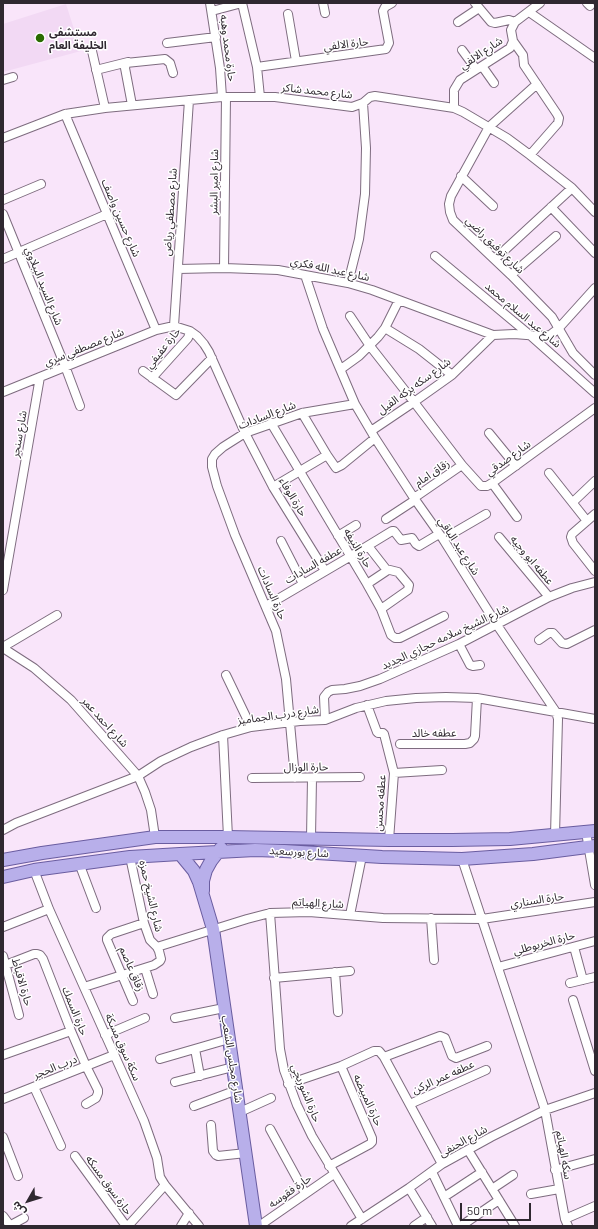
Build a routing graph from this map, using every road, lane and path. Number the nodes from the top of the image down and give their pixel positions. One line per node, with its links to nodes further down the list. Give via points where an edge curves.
1 (242, 3): 6 (street); 20 (street)
2 (323, 3): 7 (street)
3 (392, 3): 18 (street, حارة الالفي, via 382,11 389,43 386,49)
4 (540, 3): 8 (street)
5 (477, 5): 10 (street); 11 (street, via 491,22)
6 (211, 7): 12 (street, حارة محمد وهبه)
7 (325, 12)
8 (529, 12): 11 (street); 17 (street)
9 (288, 14): 18 (street)
10 (458, 22)
11 (515, 22): 13 (street, شارع الالفي, via 511,30)
12 (216, 37): 14 (street); 28 (street, حارة محمد وهبه)
13 (513, 41): 21 (street, شارع الالفي, via 510,48); 27 (street, via 523,55 524,65)
14 (167, 43)
15 (462, 50): 21 (street)
16 (92, 51): 22 (street)
17 (595, 58)
18 (296, 61): 20 (street, حارة الالفي)
19 (128, 62): 22 (street); 23 (street, via 165,59 170,63); 32 (street, via 125,68)
20 (257, 67): 29 (street)
21 (479, 67): 26 (street); 34 (street, شارع الالفي, via 456,85)
22 (96, 70): 33 (street)
23 (173, 73)
24 (13, 77): 25 (street)
25 (3, 80)
26 (494, 83)
27 (537, 84): 36 (street, شارع توفيق راضي); 38 (street, via 559,118)
28 (224, 97): 29 (street, شارع محمد شاكر); 30 (street, شارع محمد شاكر); 54 (street, شارع امير البشر)
29 (260, 97): 31 (street, شارع محمد شاكر, via 352,107)
30 (189, 100): 32 (street, شارع محمد شاكر); 55 (street, شارع مصطفي رياض)
31 (363, 103): 34 (street, شارع محمد شاكر, via 375,96); 58 (street, via 366,148 365,194 359,239)
32 (132, 105): 33 (street, شارع محمد شاكر)
33 (105, 108): 35 (street, شارع محمد شاكر)
34 (454, 108): 36 (street, شارع محمد شاكر)
35 (65, 114): 37 (street, شارع محمد شاكر); 47 (street, شارع حسين واصف)
36 (489, 127): 38 (street, شارع محمد شاكر); 39 (street, شارع توفيق راضي)
37 (3, 138)
38 (530, 155): 41 (street, شارع محمد شاكر)
39 (461, 176): 43 (street); 53 (street, شارع توفيق راضي, via 450,196 453,220)
40 (41, 184): 42 (street)
41 (572, 188): 44 (street); 45 (street, شارع محمد شاكر)
42 (3, 200)
43 (493, 206)
44 (551, 207): 50 (street); 53 (street)
45 (595, 210)
46 (3, 214): 49 (street, شارع السيد الببلاوي)
47 (107, 214): 49 (street); 65 (street, شارع حسين واصف)
48 (556, 236): 57 (street)
49 (18, 252): 52 (street); 71 (street, شارع السيد الببلاوي)
50 (595, 253)
51 (434, 256): 68 (street, شارع عبد السلام محمد)
52 (3, 259)
53 (495, 259): 57 (street, شارع توفيق راضي)
54 (224, 268): 55 (street, شارع عبد الله فكري); 56 (street, شارع عبد الله فكري, via 278,270)
55 (178, 269): 62 (street, شارع مصطفي رياض)
56 (305, 275): 58 (street, شارع عبد الله فكري); 72 (street, شارع عبد الباقي, via 323,329)
57 (511, 275): 64 (street, شارع توفيق راضي, via 552,317)
58 (348, 283): 60 (street, شارع عبد الله فكري)
59 (595, 288): 64 (street)
60 (399, 300): 63 (street); 67 (street, شارع عبد الله فكري)
61 (350, 316): 69 (street, شارع صدقي)
62 (174, 326): 65 (street, شارع مصطفي سري); 66 (street)
63 (385, 328): 69 (street); 74 (street)
64 (558, 329): 68 (street, via 550,335); 75 (street, شارع توفيق راضي, via 573,353)
65 (156, 330): 71 (street, شارع مصطفي سري)
66 (190, 331): 70 (street, حارة الوفاء, via 204,344); 77 (street, حارة عفيفي, via 188,338)
67 (493, 335): 68 (street); 74 (street, شارع سكه بركه الفيل)
68 (531, 336): 79 (street, شارع عبد السلام محمد)
69 (370, 346): 72 (street); 80 (street, شارع صدقي)
70 (212, 358): 77 (street, via 176,395); 87 (street, حارة الوفاء)
71 (65, 366): 76 (street, شارع مصطفي سري); 82 (street, شارع السيد الببلاوي)
72 (341, 369): 81 (street, شارع عبد الباقي)
73 (143, 371): 77 (street)
74 (452, 374): 80 (street, شارع سكه بركه الفيل)
75 (595, 375)
76 (40, 377): 78 (street, شارع مصطفي سري); 119 (street, شارع سنجر)
77 (152, 378)
78 (3, 392)
79 (595, 393)
80 (414, 402): 86 (street, شارع سكه بركه الفيل); 91 (street, شارع صدقي)
81 (355, 404): 84 (street, شارع السادات); 86 (street, شارع عبد الباقي)
82 (80, 406)
83 (595, 408): 92 (street, شارع صدقي)
84 (302, 413): 85 (street, شارع السادات); 90 (street)
85 (271, 423): 87 (street, شارع السادات); 93 (street, حارة النيفه)
86 (371, 431): 89 (street, شارع عبد الباقي)
87 (245, 433): 95 (street, شارع السادات, via 215,454 212,459); 98 (street, حارة الوفاء)
88 (489, 433): 92 (street)
89 (375, 438): 90 (street, via 339,467 336,468); 99 (street, شارع عبد الباقي)
90 (327, 455): 93 (street)
91 (462, 465): 97 (street, شارع صدقي, via 481,486); 99 (street, زقاق امام)
92 (516, 466): 97 (street, شارع صدقي)
93 (300, 472): 98 (street); 107 (street, حارة النيفه)
94 (549, 473): 100 (street)
95 (214, 476): 121 (street, حارة السادات, via 235,535)
96 (595, 481): 100 (street)
97 (492, 483): 103 (street)
98 (273, 487): 115 (street, حارة الوفاء)
99 (414, 499): 104 (street, زقاق امام); 108 (street, شارع عبد الباقي)
100 (573, 502): 105 (street)
101 (486, 514): 108 (street)
102 (595, 514): 105 (street)
103 (517, 518)
104 (386, 519)
105 (587, 521): 114 (street, via 571,537)
106 (356, 525): 107 (street)
107 (338, 536): 112 (street, حارة النيفه)
108 (441, 537): 111 (street, عطفه السادات, via 419,546 412,538 401,540 392,530); 125 (street, شارع عبد الباقي)
109 (499, 537): 120 (street, عطفه ابو وجيه)
110 (281, 541): 117 (street)
111 (368, 546): 112 (street, عطفه السادات); 113 (street)
112 (351, 556): 115 (street, عطفه السادات); 118 (street, حارة النيفه)
113 (388, 570): 118 (street); 122 (street, via 398,572 409,586 408,590)
114 (595, 571)
115 (325, 572): 117 (street, عطفه السادات)
116 (595, 582): 120 (street, شارع الشيخ سلامه حجازي الجديد)
117 (303, 584): 121 (street, عطفه السادات)
118 (367, 584): 122 (street, حارة النيفه)
119 (3, 590)
120 (549, 598): 125 (street, شارع الشيخ سلامه حجازي الجديد)
121 (266, 606): 137 (street, حارة السادات, via 276,631 286,679)
122 (381, 609): 124 (street, حارة النيفه, via 391,635 398,639)
123 (57, 615): 129 (street)
124 (444, 616)
125 (497, 625): 128 (street, شارع الشيخ سلامه حجازي الجديد); 134 (street, شارع عبد الباقي)
126 (595, 630): 127 (street, via 567,644 562,643 553,633)
127 (539, 640)
128 (459, 644): 130 (street, via 470,665); 136 (street, شارع الشيخ سلامه حجازي الجديد, via 380,679 328,692 324,697)
129 (3, 647): 143 (street, شارع احمد عمر, via 34,668 71,700)
130 (480, 665)
131 (226, 675): 138 (street)
132 (478, 698): 133 (street, شارع درب الجماميز, via 416,698); 134 (street, شارع درب الجماميز); 140 (street, عطفه خالد, via 475,736 470,742)
133 (367, 705): 136 (street, شارع درب الجماميز); 142 (street, عطفه محسن, via 377,732 384,734)
134 (556, 712): 135 (street, شارع درب الجماميز); 150 (street, شارع عبد الباقي)
135 (595, 719)
136 (325, 720): 137 (street, شارع درب الجماميز)
137 (290, 722): 138 (street, شارع درب الجماميز); 146 (street, حارة السادات)
138 (251, 727): 139 (street, شارع درب الجماميز)
139 (223, 735): 143 (street, شارع درب الجماميز, via 161,761); 152 (street)
140 (400, 744)
141 (442, 770): 142 (street)
142 (394, 773): 154 (street, عطفه محسن)
143 (138, 776): 148 (street, شارع درب الجماميز); 151 (street, شارع احمد عمر, via 145,792)
144 (360, 777): 147 (street, حارة الوزال)
145 (252, 778): 146 (street, حارة الوزال)
146 (295, 778): 147 (street, حارة الوزال)
147 (312, 778): 153 (street)
148 (3, 830)
149 (591, 832): 150 (main road, شارع بورسعيد); 155 (street)
150 (556, 835): 154 (main road, شارع بورسعيد, via 510,839)
151 (155, 837): 152 (main road, شارع بورسعيد); 161 (main road, شارع بورسعيد)
152 (228, 837): 153 (main road, شارع بورسعيد); 156 (main road, شارع مجلس الشعب)
153 (310, 838): 154 (main road, شارع بورسعيد)
154 (389, 840)
155 (592, 846): 160 (main road, شارع بورسعيد, via 533,854); 165 (street)
156 (218, 852): 157 (main road, شارع بورسعيد); 158 (main road, شارع بورسعيد, via 277,850); 166 (main road, شارع مجلس الشعب, via 206,870)
157 (180, 854): 159 (main road, شارع بورسعيد); 166 (main road, شارع مجلس الشعب, via 194,871)
158 (362, 856): 160 (main road, شارع بورسعيد); 171 (street)
159 (130, 857): 162 (main road, شارع بورسعيد); 174 (street, شارع الشيخ حمزه)
160 (462, 859): 173 (street)
161 (3, 860)
162 (79, 864): 163 (main road, شارع بورسعيد); 168 (street)
163 (34, 870): 164 (main road, شارع بورسعيد); 169 (street, سكة سوق مسكة)
164 (3, 877)
165 (595, 885)
166 (202, 892): 176 (main road, شارع مجلس الشعب)
167 (595, 902): 173 (street, حارة السناري)
168 (96, 908)
169 (49, 909): 175 (street); 192 (street, سكة سوق مسكة)
170 (270, 913): 171 (street, شارع الهياتم); 176 (street, شارع الهياتم); 189 (street, حارة الشوربجي)
171 (350, 915): 172 (street, شارع الهياتم)
172 (431, 918): 173 (street, شارع الهياتم); 181 (street)
173 (482, 919): 183 (street)
174 (144, 923): 178 (street, شارع الشيخ حمزه, via 150,940); 187 (street, زقاق عاصم, via 111,934 107,938)
175 (3, 927)
176 (213, 929): 178 (street, شارع الهياتم); 196 (main road, شارع مجلس الشعب)
177 (595, 941): 179 (street, حارة الخربوطلي)
178 (157, 947): 184 (street, شارع الشيخ حمزه, via 160,962)
179 (574, 947): 183 (street, حارة الخربوطلي); 190 (street)
180 (3, 956): 182 (street, حارة الاقباط)
181 (434, 960)
182 (4, 965): 198 (street, حارة الاقباط); 201 (street, حارة السمك, via 34,954 40,955)
183 (498, 967): 226 (street)
184 (145, 968): 187 (street); 193 (street)
185 (350, 971): 186 (street)
186 (335, 972): 189 (street); 197 (street)
187 (122, 975): 192 (street); 195 (street, زقاق عاصم)
188 (595, 977): 190 (street)
189 (274, 978): 217 (street, حارة الشوربجي, via 280,1049)
190 (583, 980): 191 (street)
191 (570, 983)
192 (84, 987): 202 (street, سكة سوق مسكة)
193 (153, 994)
194 (573, 1000): 214 (street)
195 (133, 1001)
196 (224, 1008): 200 (street); 203 (main road, شارع مجلس الشعب)
197 (338, 1012)
198 (20, 1015)
199 (145, 1018): 202 (street)
200 (175, 1018)
201 (71, 1032): 206 (street); 210 (street, حارة السمك)
202 (105, 1035): 207 (street, سكة سوق مسكة)
203 (229, 1039): 205 (street); 212 (main road, شارع مجلس الشعب)
204 (487, 1046): 208 (street, via 456,1058 452,1056 445,1038 440,1036)
205 (195, 1048): 209 (street); 215 (street)
206 (3, 1055)
207 (114, 1055): 210 (street, درب الحجر); 244 (street, سكة سوق مسكة, via 144,1121 157,1158 160,1177)
208 (384, 1057): 211 (street, via 376,1050); 224 (street)
209 (160, 1059)
210 (86, 1066): 218 (street, درب الحجر); 223 (street, حارة السمك, via 98,1090 96,1098)
211 (341, 1066): 217 (street); 237 (street, حارة المبيضه, via 372,1142)
212 (233, 1067): 215 (street); 219 (main road, شارع مجلس الشعب)
213 (486, 1070): 224 (street, عطفه عمر الركن)
214 (595, 1071)
215 (200, 1076): 216 (street)
216 (174, 1082)
217 (288, 1084): 237 (street, حارة الشوربجي)
218 (34, 1087): 221 (street, درب الحجر); 231 (street)
219 (237, 1090): 225 (street); 227 (main road, شارع مجلس الشعب)
220 (595, 1093): 226 (street, شارع الحنفى)
221 (3, 1098)
222 (271, 1098): 227 (street)
223 (86, 1104)
224 (410, 1104): 236 (street)
225 (194, 1106)
226 (545, 1110): 232 (street, شارع الحنفى); 238 (street, سكه الهياتم)
227 (240, 1112): 233 (main road, شارع مجلس الشعب)
228 (210, 1125): 233 (street, via 213,1151 216,1155)
229 (270, 1129): 248 (street)
230 (3, 1137): 242 (street)
231 (61, 1146)
232 (468, 1150): 236 (street, شارع الحنفى); 240 (street)
233 (246, 1153): 262 (main road, شارع مجلس الشعب)
234 (75, 1156): 259 (street, حارة سوق مسكه)
235 (595, 1159): 238 (street)
236 (442, 1164): 239 (street, شارع الحنفى)
237 (329, 1166): 241 (street, حارة الشوربجي)
238 (555, 1170): 247 (street, سكه الهياتم)
239 (432, 1172): 245 (street, شارع الحنفى); 250 (street)
240 (482, 1172): 246 (street); 250 (street)
241 (334, 1174): 248 (street, حارة فقوسه); 257 (street, حارة الشوربجي)
242 (18, 1176)
243 (513, 1176): 246 (street)
244 (165, 1185): 253 (street, سكة سوق مسكة); 259 (street)
245 (409, 1188): 255 (street); 257 (street, شارع الحنفى)
246 (492, 1189): 251 (street)
247 (559, 1189): 249 (street); 258 (street, سكه الهياتم)
248 (306, 1193): 262 (street, حارة فقوسه)
249 (531, 1194)
250 (444, 1197): 265 (street)
251 (499, 1200): 265 (street); 266 (street)
252 (595, 1206): 258 (street)
253 (189, 1213): 260 (street); 261 (street, سكة سوق مسكة)
254 (3, 1216): 256 (street, via 11,1225)
255 (426, 1217): 263 (street); 264 (street)
256 (24, 1218)
257 (357, 1223)
258 (567, 1224)
259 (127, 1226)
260 (181, 1226)
261 (199, 1226)
262 (257, 1226)
263 (414, 1226)
264 (432, 1226)
265 (460, 1226)
266 (516, 1226)

